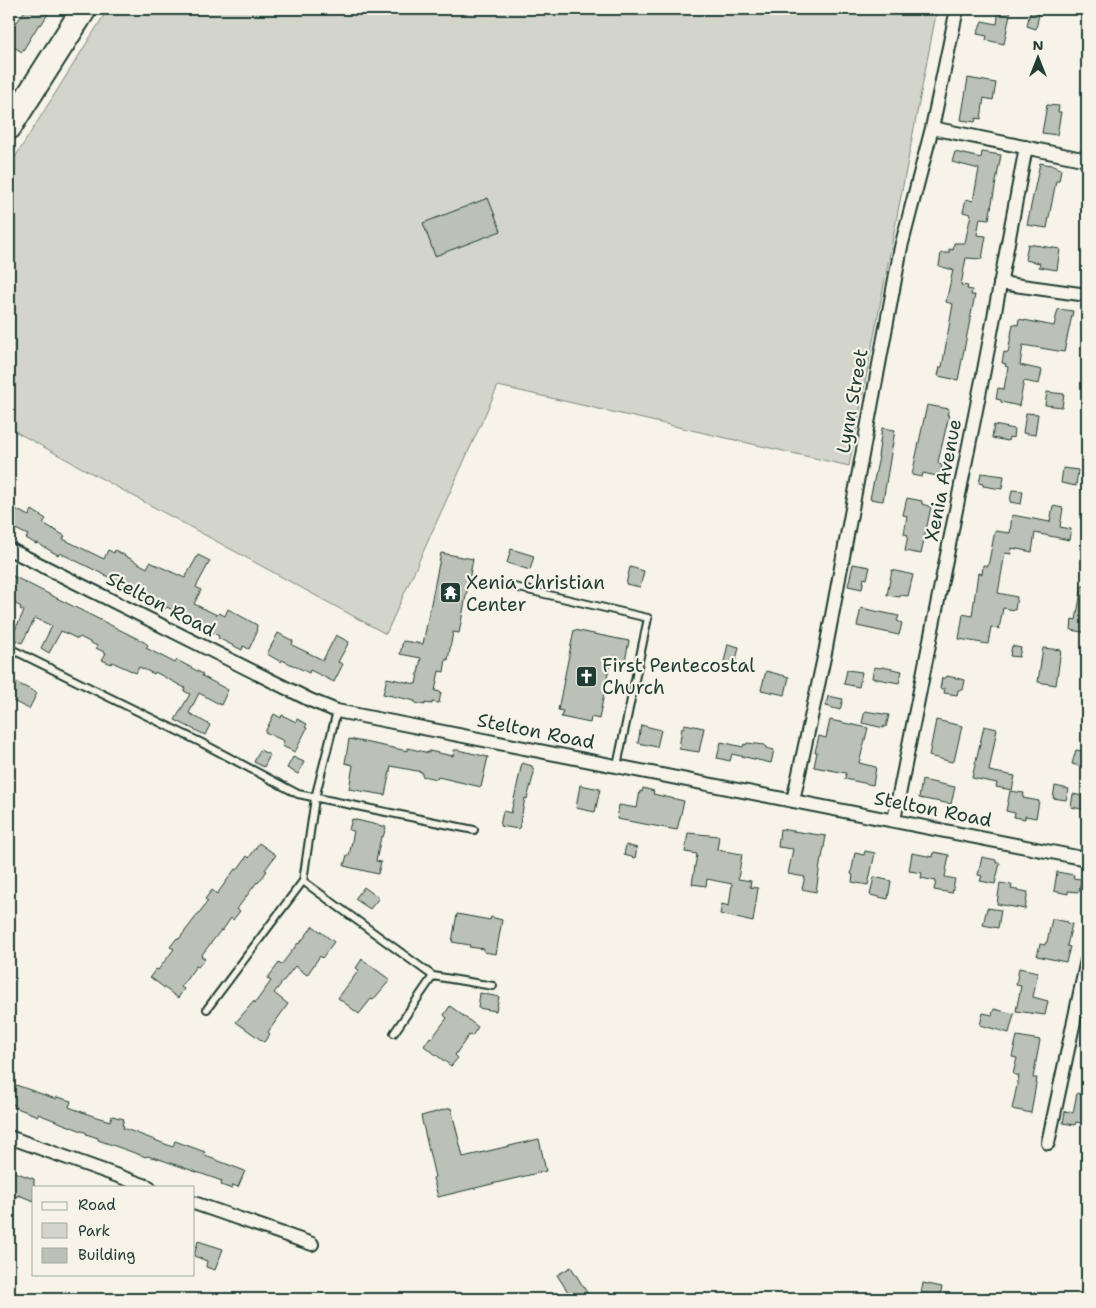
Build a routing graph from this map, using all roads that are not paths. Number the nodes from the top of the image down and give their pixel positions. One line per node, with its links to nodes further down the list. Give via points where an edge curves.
1 (84, 9): 3 (highway)
2 (957, 9): 4 (street, Lynn Street)
3 (9, 127)
4 (932, 128): 5 (street); 15 (street, Lynn Street, via 899,254 825,653)
5 (1026, 147): 6 (street); 7 (street, Xenia Avenue)
6 (1087, 160)
7 (1000, 283): 8 (street); 16 (street, Xenia Avenue)
8 (1087, 295)
9 (9, 548): 12 (street, Stelton Road)
10 (506, 585): 13 (lane, via 648,618)
11 (9, 648): 14 (lane, via 298,794)
12 (337, 711): 13 (street, Stelton Road); 14 (lane)
13 (617, 766): 15 (street, Stelton Road)
14 (315, 798): 17 (lane); 19 (lane)
15 (793, 801): 16 (street, Stelton Road)
16 (894, 820): 18 (street, Stelton Road)
17 (474, 830)
18 (1087, 858)
19 (303, 881): 21 (lane); 23 (lane)
20 (1087, 960): 24 (street)
21 (433, 976): 22 (lane); 25 (lane)
22 (493, 986)
23 (207, 1009)
24 (1082, 1011): 27 (street)
25 (394, 1033)
26 (9, 1137): 28 (street)
27 (1048, 1143)
28 (146, 1186)
29 (195, 1202): 30 (street)
30 (312, 1244)

